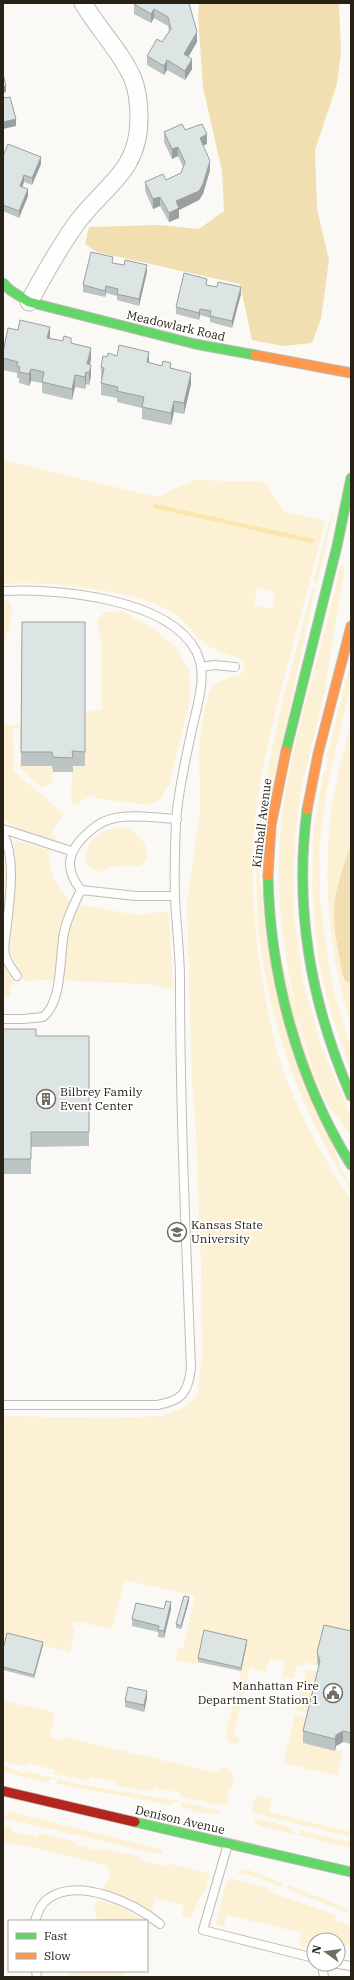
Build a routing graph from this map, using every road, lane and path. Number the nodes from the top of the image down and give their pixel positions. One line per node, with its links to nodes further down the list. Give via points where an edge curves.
1 (83, 3): 3 (street, via 133,80 139,100 136,142 130,162 77,223 57,252)
2 (3, 283): 3 (main road, Meadowlark Road)
3 (29, 302): 4 (main road, Meadowlark Road, via 195,344)
4 (351, 373)
5 (351, 478): 20 (main road, Kimball Avenue, via 343,522 279,782 270,839 268,872 272,936 288,1020 316,1100)
6 (3, 591): 8 (lane, via 45,591 103,598 147,612 171,625 188,640 196,652)
7 (351, 626): 19 (main road, via 309,797 302,884 306,937 320,1008 331,1046)
8 (201, 667): 9 (lane); 10 (lane, via 201,689)
9 (235, 667)
10 (176, 819): 13 (lane, via 115,818 100,823); 15 (lane)
11 (3, 829): 13 (lane)
12 (3, 833): 16 (lane, via 10,865 9,904)
13 (71, 851): 14 (lane, via 69,865 73,881)
14 (81, 890): 15 (lane, via 136,896); 18 (lane, via 64,932 53,1006 42,1017)
15 (175, 896): 21 (lane, via 179,938 179,1036 191,1361 189,1383 183,1395 172,1403 157,1405)
16 (4, 942): 17 (lane, via 5,956)
17 (17, 976)
18 (3, 1019)
19 (351, 1096)
20 (351, 1165)
21 (3, 1405)
22 (3, 1791): 23 (main road, Denison Avenue)
23 (228, 1844): 24 (main road, Denison Avenue); 27 (lane, via 203,1930)
24 (351, 1872)
25 (35, 1920): 26 (lane, via 40,1908 50,1898 70,1891 90,1892 109,1897 143,1911)
26 (160, 1924)
27 (306, 1956)

